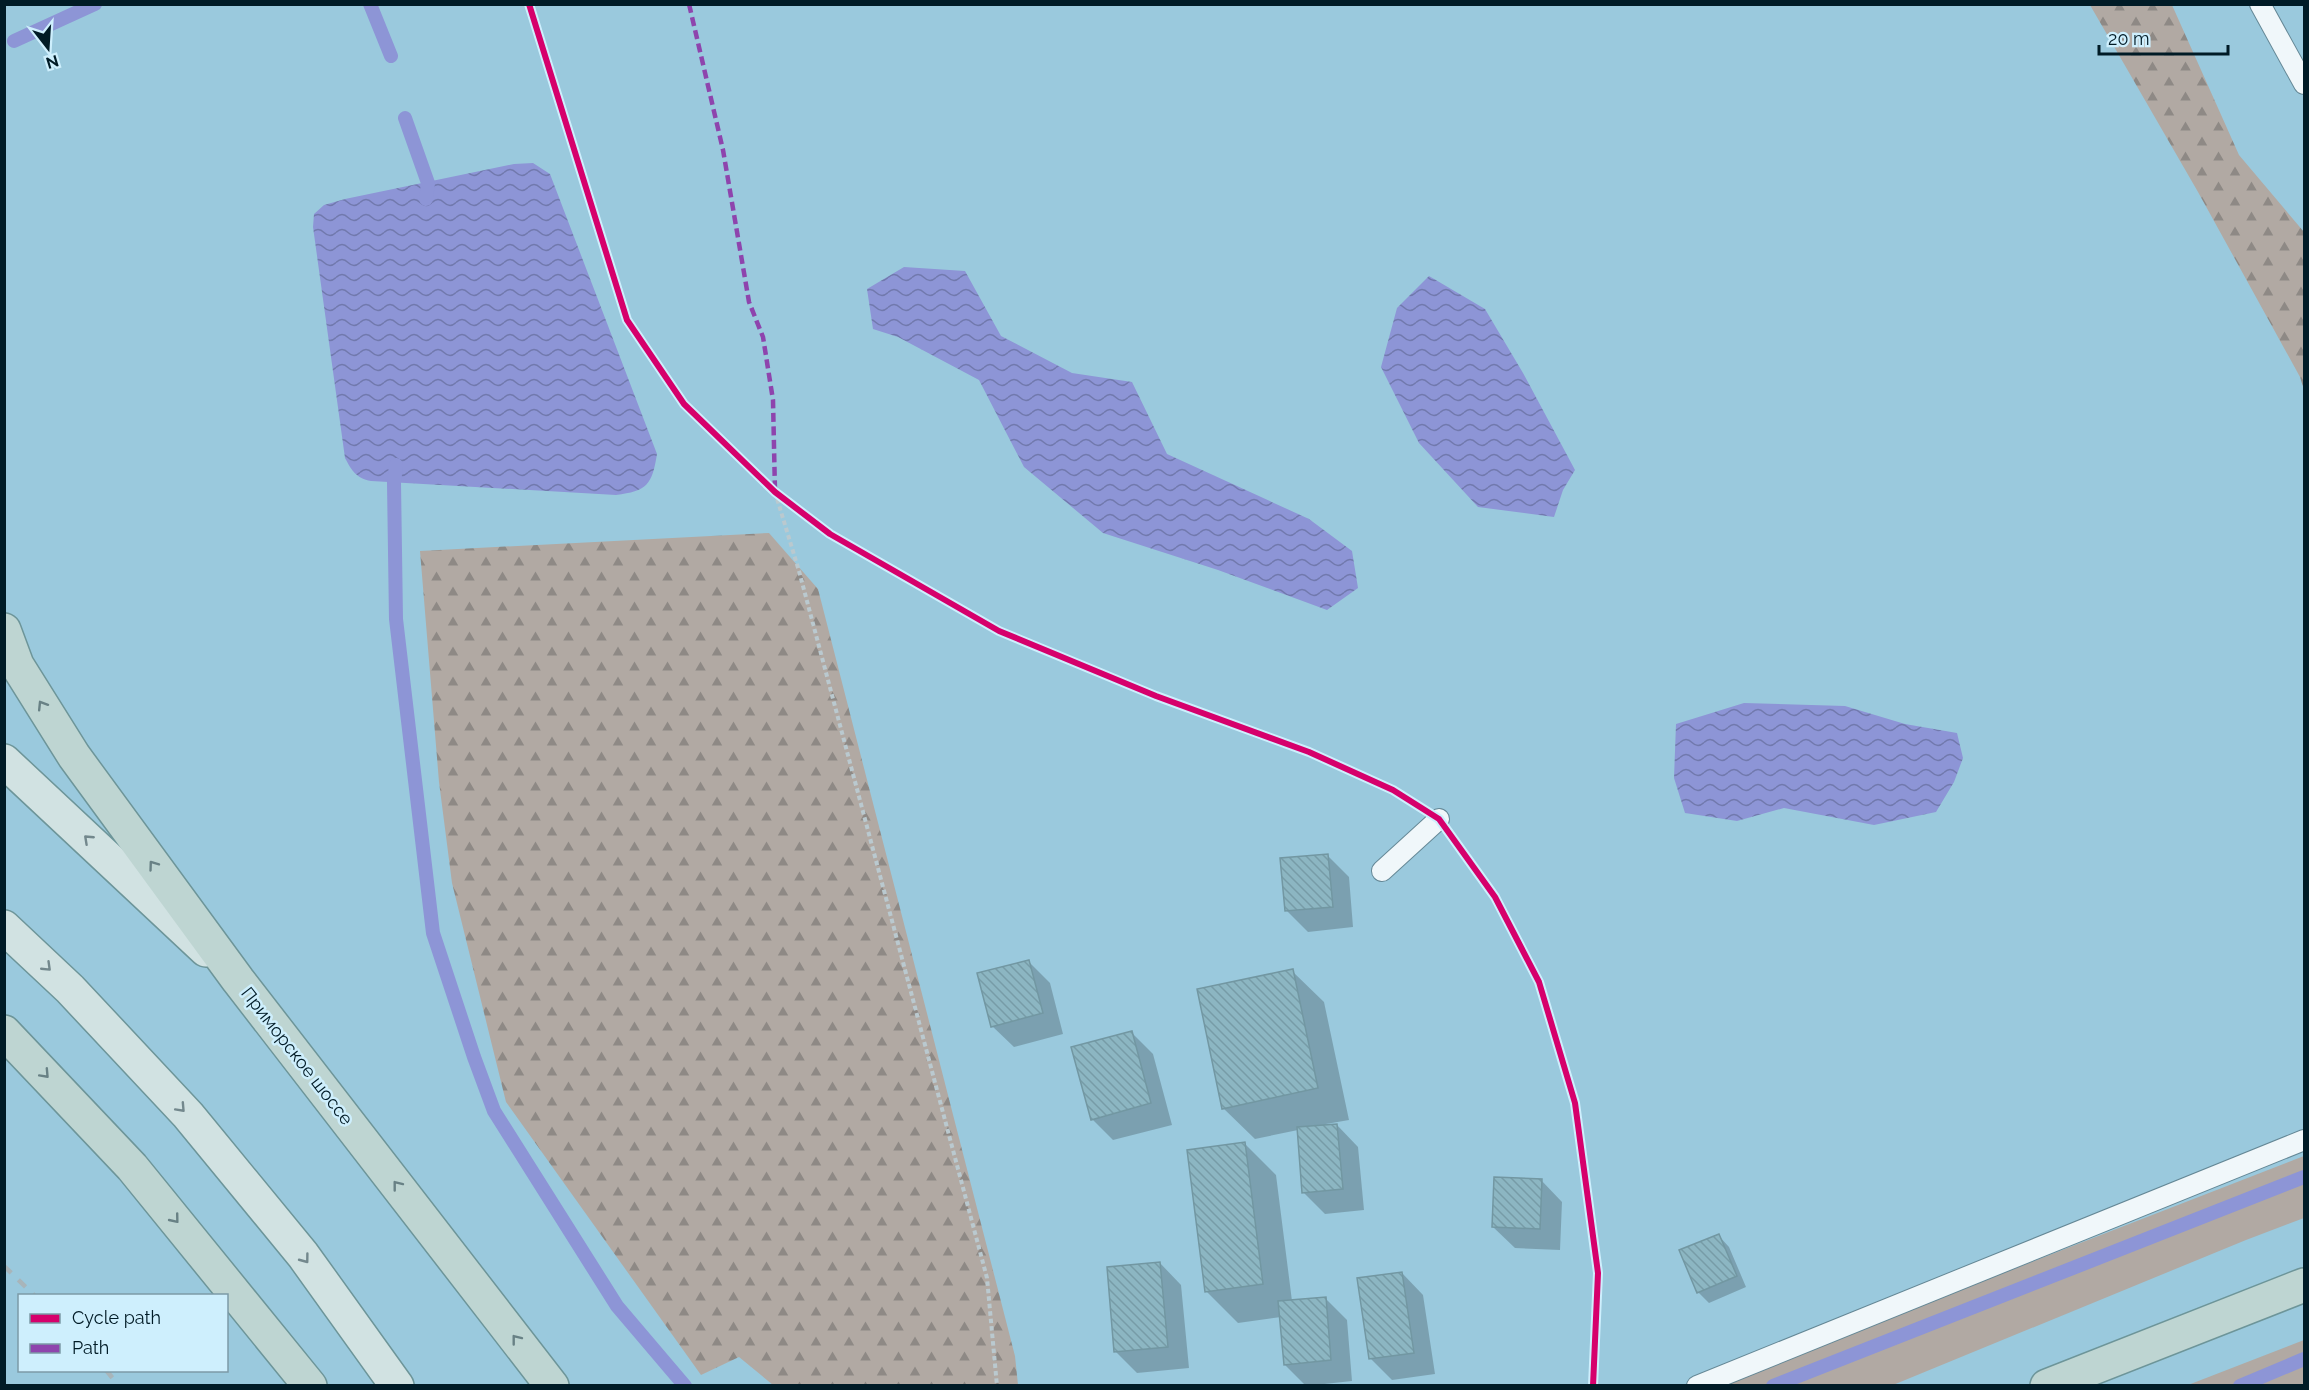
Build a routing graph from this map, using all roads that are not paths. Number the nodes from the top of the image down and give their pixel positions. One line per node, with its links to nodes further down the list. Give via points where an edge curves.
1 (2260, 4): 2 (lane)
2 (2304, 84)
3 (4, 630): 8 (highway, one-way to 3, via 74,756 17,665)
4 (4, 761): 8 (main road, Приморское шоссе, one-way to 4)
5 (1439, 819): 6 (lane)
6 (1382, 871)
7 (4, 927): 13 (main road, one-way to 13, via 69,989 188,1115 303,1255)
8 (238, 980): 14 (highway, Приморское шоссе, one-way to 8)
9 (4, 1032): 12 (highway, one-way to 12, via 132,1167)
10 (2304, 1140): 15 (lane)
11 (2304, 1285): 16 (highway)
12 (310, 1386)
13 (398, 1386)
14 (552, 1386)
15 (1697, 1386)
16 (2047, 1386)

